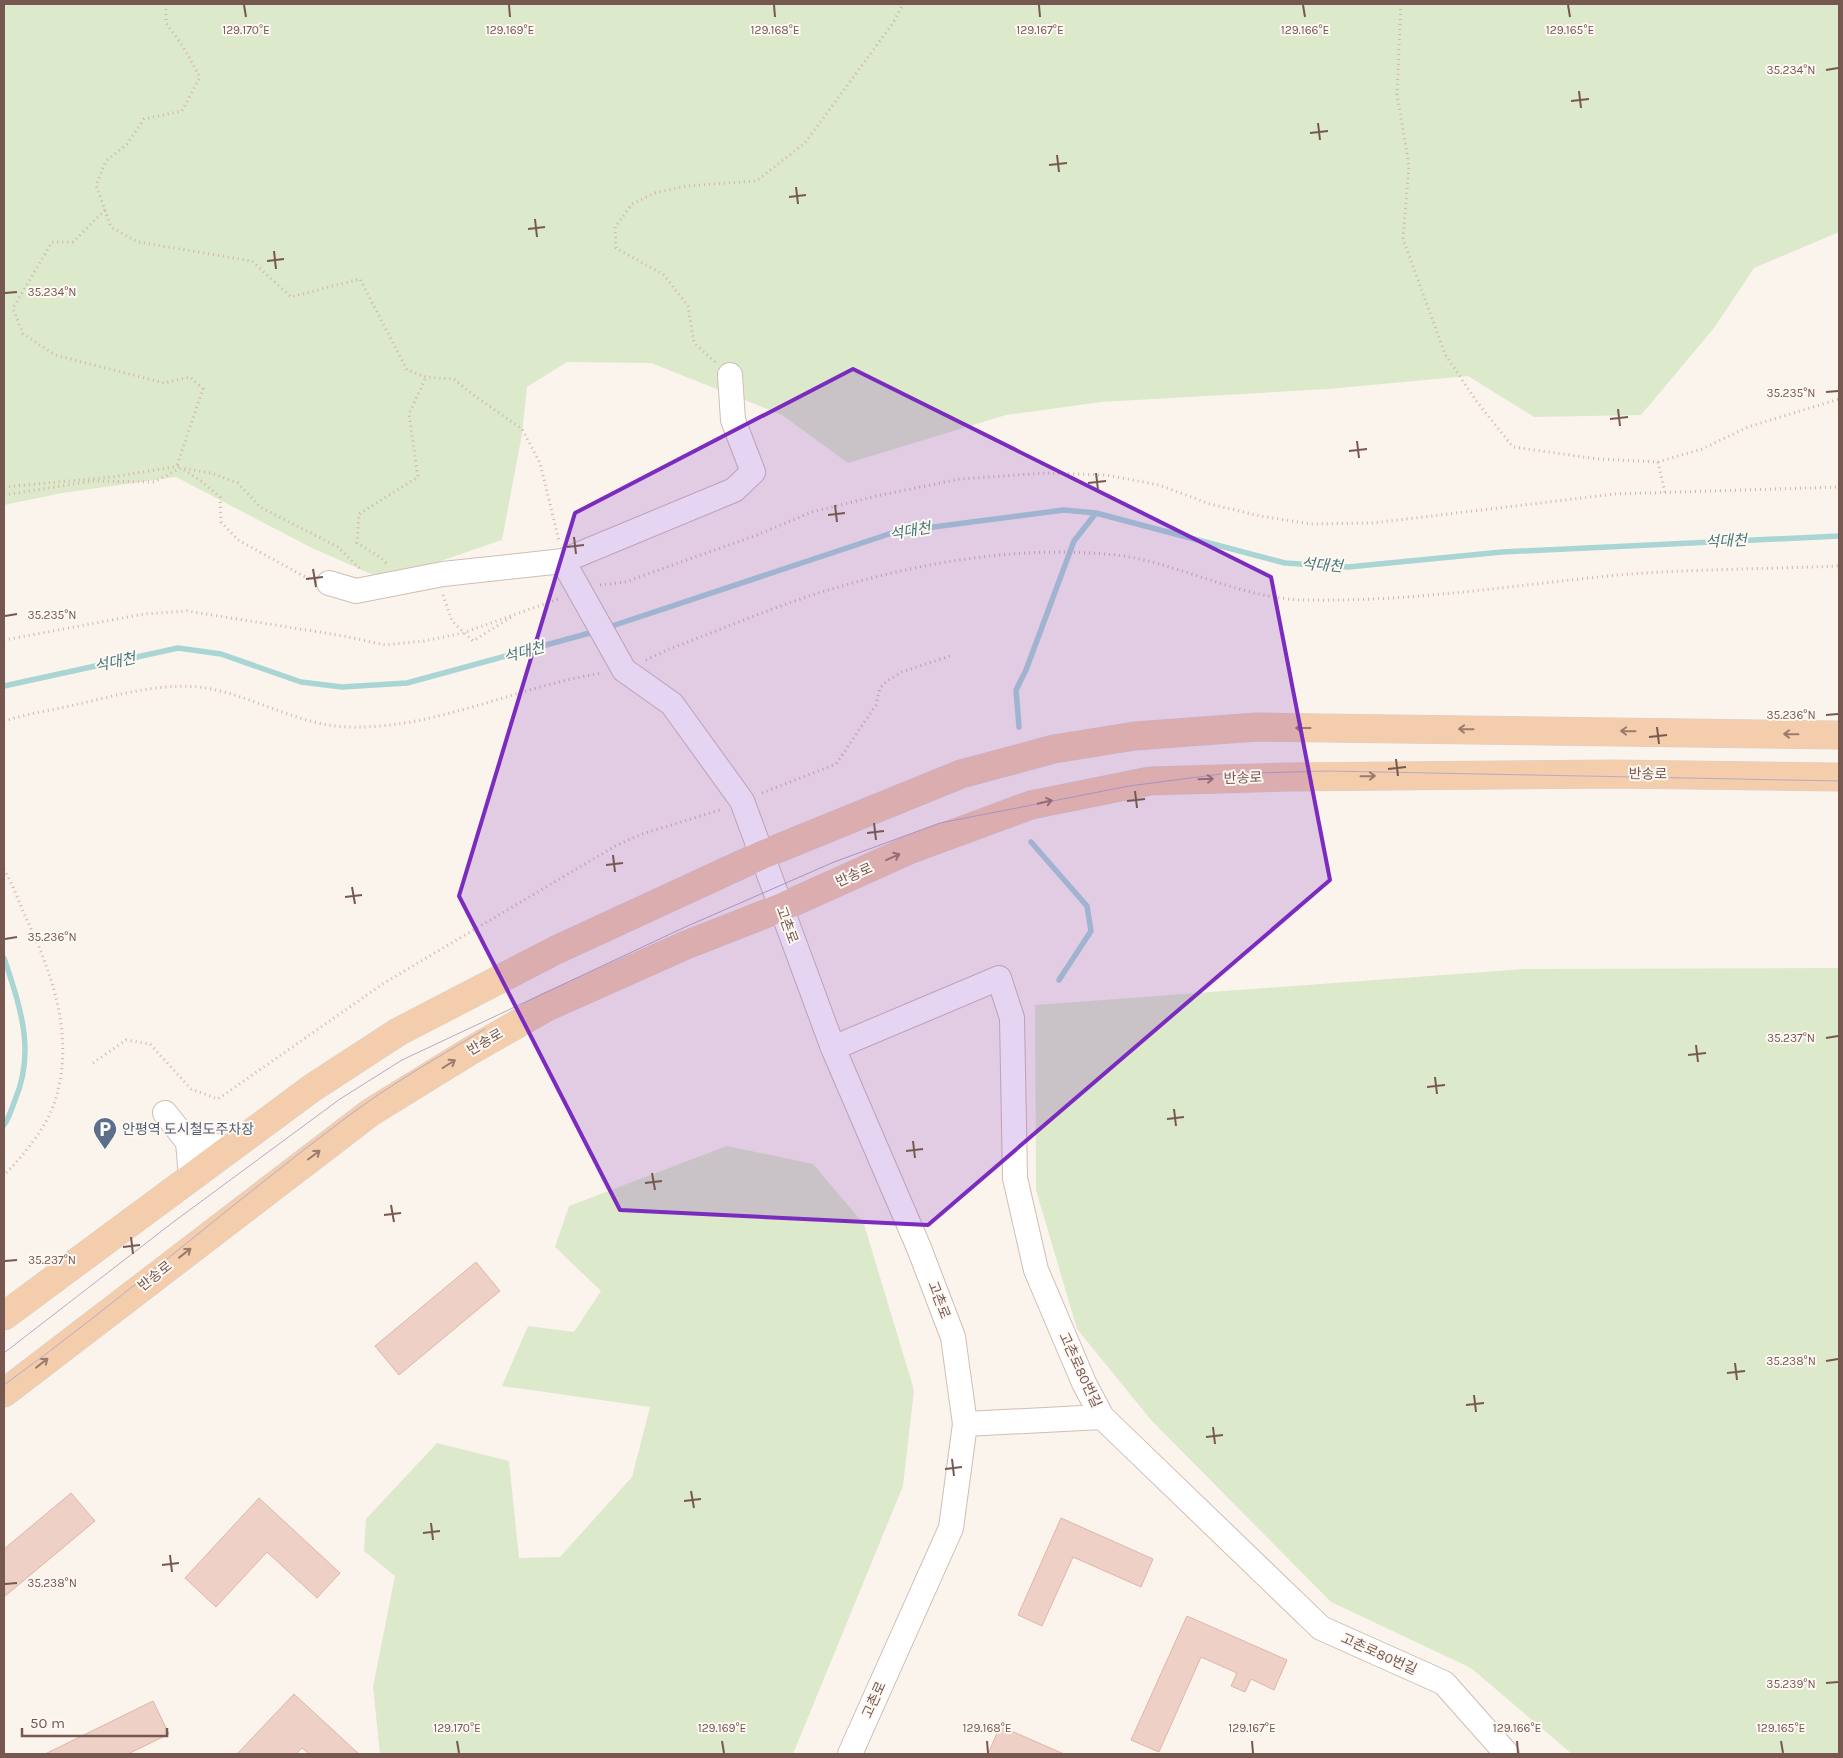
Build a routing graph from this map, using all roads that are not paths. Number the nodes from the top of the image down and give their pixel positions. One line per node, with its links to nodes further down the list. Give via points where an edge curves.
1 (730, 375): 2 (street, via 733,420 753,472 734,490)
2 (563, 562): 3 (street, via 443,574 356,591); 6 (street, 고촌로, via 580,599 620,665 672,704 742,801)
3 (329, 583)
4 (1839, 735): 6 (main road, one-way to 6, via 1257,727 1135,736 1054,749 961,774)
5 (1839, 777): 7 (main road, 반송로, one-way to 5, via 909,850 1031,805 1150,781 1614,774)
6 (762, 855): 7 (street, 고촌로); 11 (main road, via 556,950 398,1032 312,1088)
7 (780, 908): 8 (street, 고촌로); 14 (main road, 반송로, one-way to 7, via 370,1112 547,1007 686,945)
8 (833, 1048): 15 (street, 고촌로80번길, via 999,978 1012,1018 1015,1178 1036,1270 1084,1383); 16 (street, 고촌로, via 919,1248 953,1337)
9 (165, 1113): 10 (street)
10 (188, 1142): 11 (street); 12 (street)
11 (230, 1148): 12 (main road)
12 (191, 1177): 13 (main road)
13 (4, 1316)
14 (4, 1393)
15 (1102, 1416): 16 (street); 18 (street, 고촌로80번길, via 1321,1628 1444,1683)
16 (965, 1424): 17 (street, 고촌로, via 951,1528)
17 (850, 1754)
18 (1507, 1754)

